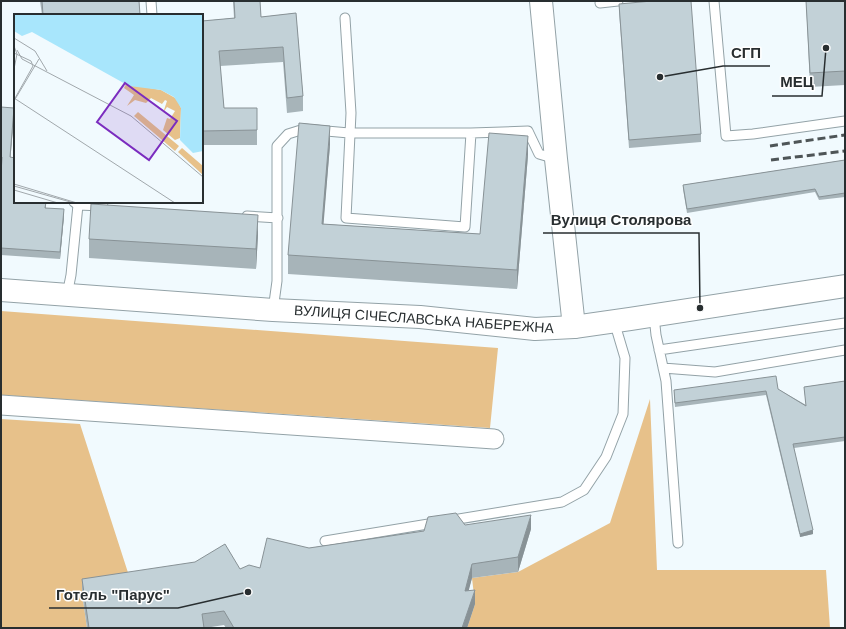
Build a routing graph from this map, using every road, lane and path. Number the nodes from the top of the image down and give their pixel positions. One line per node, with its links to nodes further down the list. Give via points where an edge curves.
1 (151, 1): 6 (lane)
2 (541, 1): 11 (main road)
3 (618, 1): 5 (lane)
4 (714, 1): 8 (lane, via 726,136)
5 (600, 2)
6 (152, 14)
7 (345, 18): 9 (lane)
8 (845, 121)
9 (349, 133): 10 (lane); 10 (lane, via 346,218 465,227); 15 (lane, via 304,129 288,134 277,146)
10 (471, 133): 11 (lane, via 528,131 540,154)
11 (556, 159): 23 (main road)
12 (76, 203): 13 (lane); 18 (lane, via 71,276)
13 (110, 207)
14 (238, 216): 15 (lane)
15 (278, 218): 19 (lane)
16 (845, 286): 20 (main road, ВУЛИЦЯ СІЧЕСЛАВСЬКА НАБЕРЕЖНА)
17 (1, 290): 18 (main road, ВУЛИЦЯ СІЧЕСЛАВСЬКА НАБЕРЕЖНА)
18 (67, 295): 19 (main road, ВУЛИЦЯ СІЧЕСЛАВСЬКА НАБЕРЕЖНА)
19 (273, 310): 23 (main road, ВУЛИЦЯ СІЧЕСЛАВСЬКА НАБЕРЕЖНА, via 420,316 535,329)
20 (654, 316): 21 (main road, ВУЛИЦЯ СІЧЕСЛАВСЬКА НАБЕРЕЖНА); 24 (lane)
21 (614, 321): 23 (main road, ВУЛИЦЯ СІЧЕСЛАВСЬКА НАБЕРЕЖНА); 29 (lane, via 625,358 622,414 606,457 584,490 562,502)
22 (845, 323): 24 (lane)
23 (574, 326)
24 (659, 350): 26 (lane)
25 (845, 350): 26 (lane, via 715,372)
26 (662, 368): 30 (lane, via 666,380)
27 (1, 405): 28 (street)
28 (494, 439)
29 (324, 541)
30 (678, 543)

